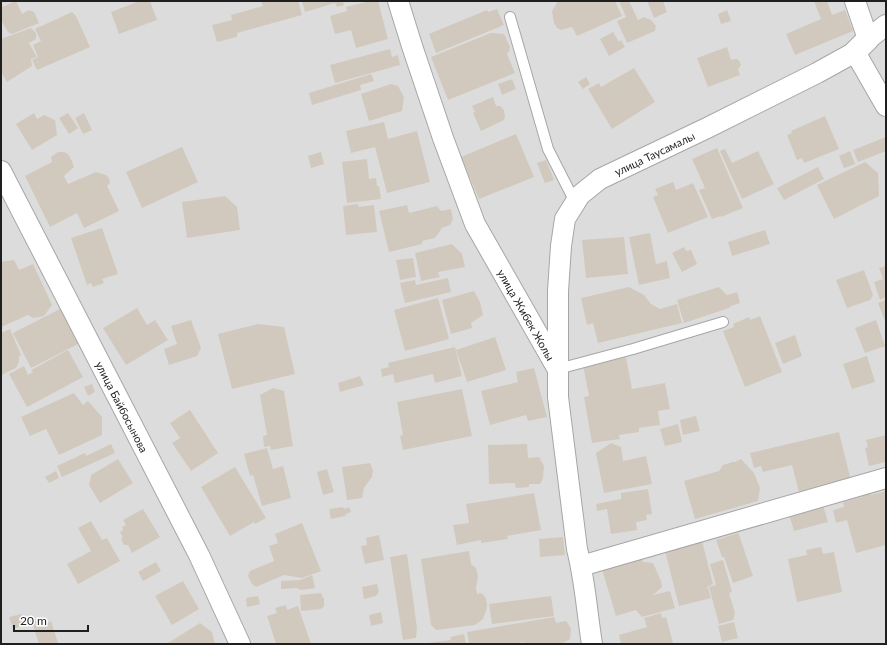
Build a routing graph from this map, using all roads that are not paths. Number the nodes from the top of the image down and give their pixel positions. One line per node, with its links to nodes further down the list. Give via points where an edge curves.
1 (398, 1): 10 (street, улица Жибек Жолы, via 443,138 475,224)
2 (855, 1): 5 (street)
3 (510, 17): 8 (lane, via 548,148)
4 (886, 25): 5 (street, улица Таусамалы)
5 (862, 45): 6 (street); 8 (street, улица Таусамалы, via 817,73 600,179)
6 (886, 106)
7 (1, 171): 13 (street, улица Байбосынова, via 199,555)
8 (575, 202): 10 (street, улица Таусамалы, via 565,219 561,246)
9 (723, 322): 10 (lane)
10 (558, 369): 12 (street, улица Жибек Жолы, via 558,397)
11 (886, 478): 12 (street)
12 (581, 566): 14 (street, улица Жибек Жолы)
13 (240, 644)
14 (592, 644)

